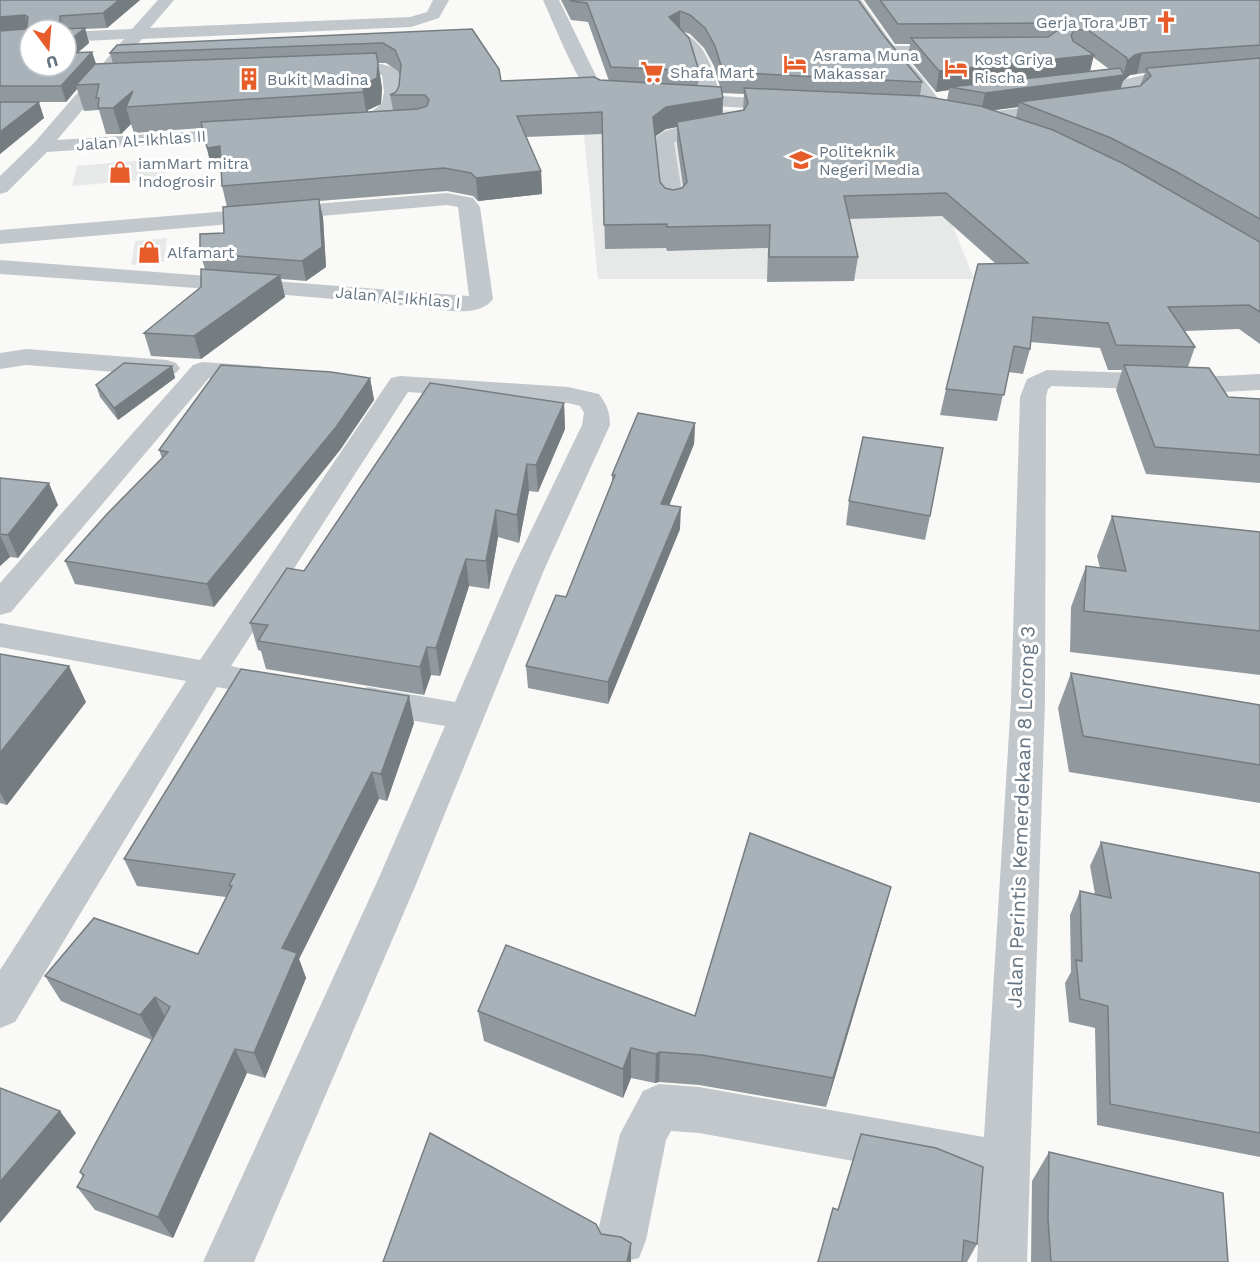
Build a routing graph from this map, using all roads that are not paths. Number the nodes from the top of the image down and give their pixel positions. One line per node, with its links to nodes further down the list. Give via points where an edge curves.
1 (166, 0): 5 (street)
2 (551, 0): 15 (street, via 592,85 606,95)
3 (853, 0): 9 (street)
4 (444, 1): 5 (street, via 433,15 411,22)
5 (138, 33): 6 (street); 13 (street)
6 (78, 36)
7 (679, 37): 15 (street, via 692,46)
8 (972, 50): 9 (street)
9 (889, 51): 17 (street)
10 (1260, 71): 21 (street, via 1144,80 1128,84 1126,88 1134,97 1128,101)
11 (313, 72): 22 (street, via 388,71 393,104 369,120)
12 (118, 81): 13 (street)
13 (94, 82): 20 (street)
14 (953, 98): 17 (street)
15 (721, 102): 16 (street); 27 (street, via 735,125 674,135 664,141)
16 (808, 106)
17 (934, 106): 18 (street); 21 (street)
18 (912, 109)
19 (47, 110): 20 (street)
20 (70, 110): 25 (street)
21 (978, 119): 23 (street)
22 (397, 124)
23 (1016, 131)
24 (267, 133): 25 (street, Jalan Al-Ikhlas II)
25 (41, 147): 26 (street)
26 (0, 188)
27 (673, 205)
28 (0, 237): 29 (street, Jalan Al-Ikhlas I, via 453,200 466,202 469,207 481,299 461,304)
29 (0, 267)
30 (0, 361): 31 (street, via 26,357)
31 (202, 370): 32 (street); 34 (street)
32 (284, 376)
33 (1260, 382): 41 (street, Jalan Perintis Kemerdekaan 8 Lorong 3, via 1047,378 1036,385 1028,701)
34 (0, 604)
35 (0, 635): 36 (street)
36 (208, 674): 37 (street); 39 (street, via 383,383 568,394 590,400 597,413 596,425 528,570); 40 (street)
37 (255, 682)
38 (337, 695): 39 (street)
39 (466, 717): 43 (street, via 398,882)
40 (0, 1008)
41 (1006, 1165): 42 (street, via 699,1110 659,1107 644,1134); 44 (street, Jalan Perintis Kemerdekaan 8 Lorong 3)
42 (621, 1240)
43 (228, 1262)
44 (1002, 1262)

